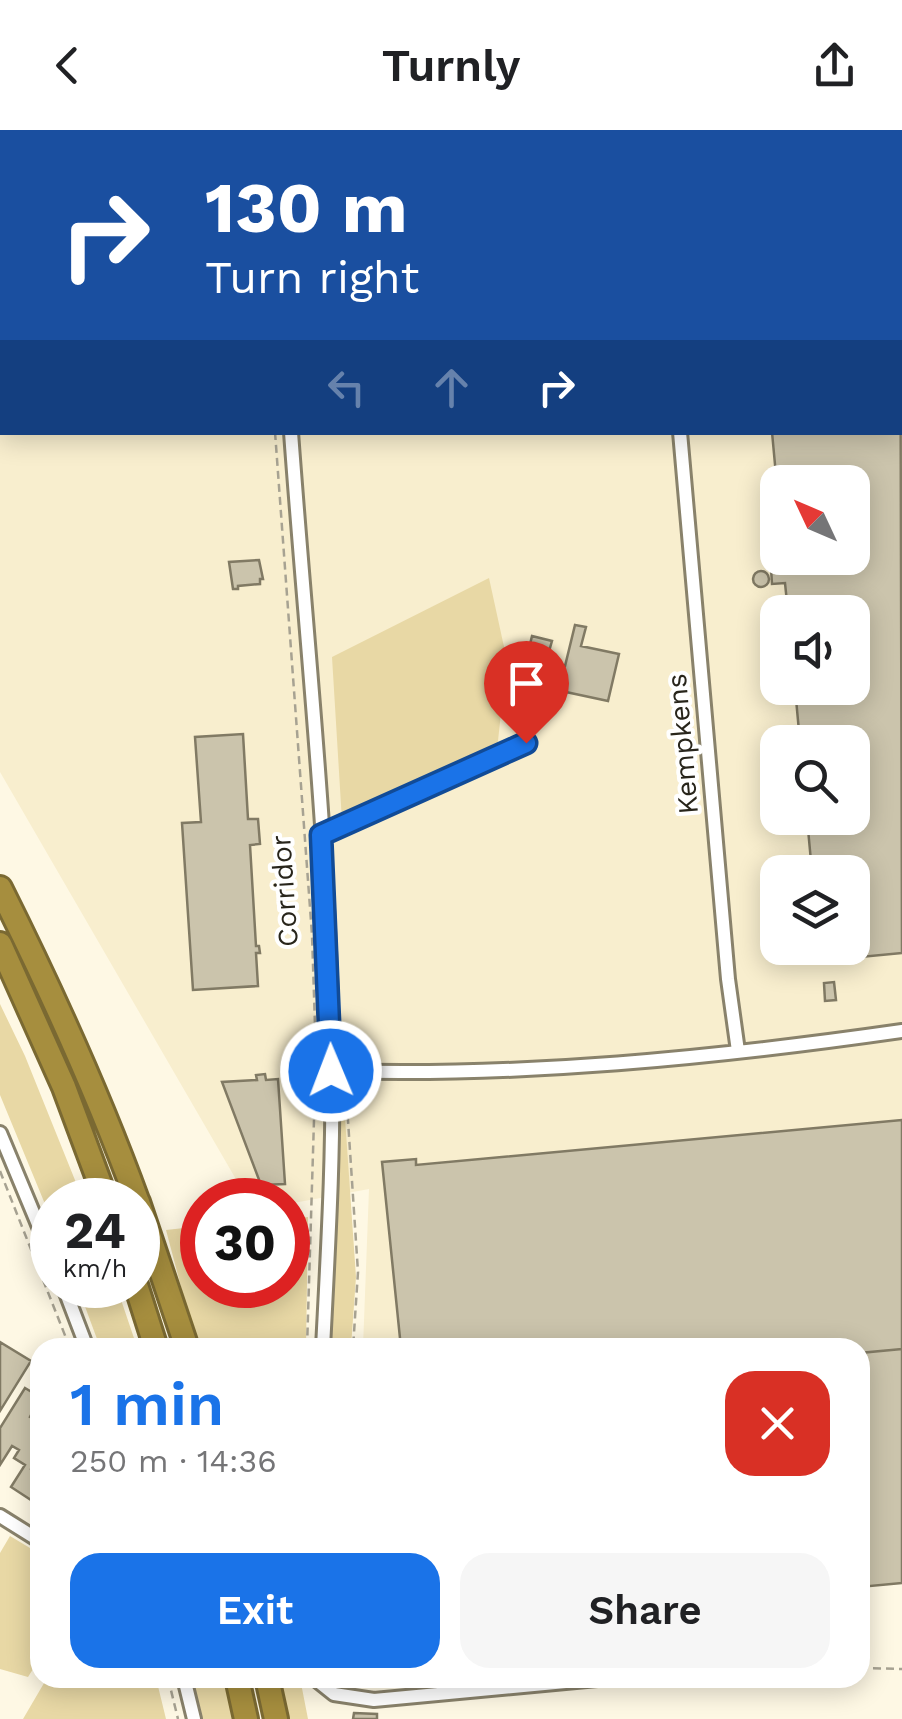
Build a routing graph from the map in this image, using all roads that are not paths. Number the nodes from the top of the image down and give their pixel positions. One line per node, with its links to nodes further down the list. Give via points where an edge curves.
1 (291, 435): 4 (street, Corridor)
2 (680, 435): 8 (street, Kempkens)
3 (526, 743): 4 (lane)
4 (321, 835): 10 (street, Corridor)
5 (0, 888): 14 (highway, via 90,1078)
6 (0, 944): 13 (highway)
7 (902, 1031): 8 (street)
8 (738, 1052): 11 (street, via 471,1072)
9 (316, 1055): 10 (lane)
10 (332, 1056): 11 (street, Corridor)
11 (338, 1071): 22 (street, Corridor)
12 (0, 1132): 15 (street)
13 (98, 1178)
14 (128, 1178)
15 (30, 1205)
16 (160, 1269): 21 (highway)
17 (71, 1308): 19 (street)
18 (143, 1308): 20 (highway)
19 (82, 1338)
20 (153, 1338)
21 (184, 1338)
22 (324, 1338)
23 (0, 1516): 24 (street)
24 (30, 1535)
25 (186, 1688): 30 (street)
26 (240, 1688): 31 (highway)
27 (270, 1688): 32 (highway)
28 (327, 1688): 29 (street, via 352,1700 374,1700)
29 (502, 1688)
30 (194, 1719)
31 (246, 1719)
32 (276, 1719)

